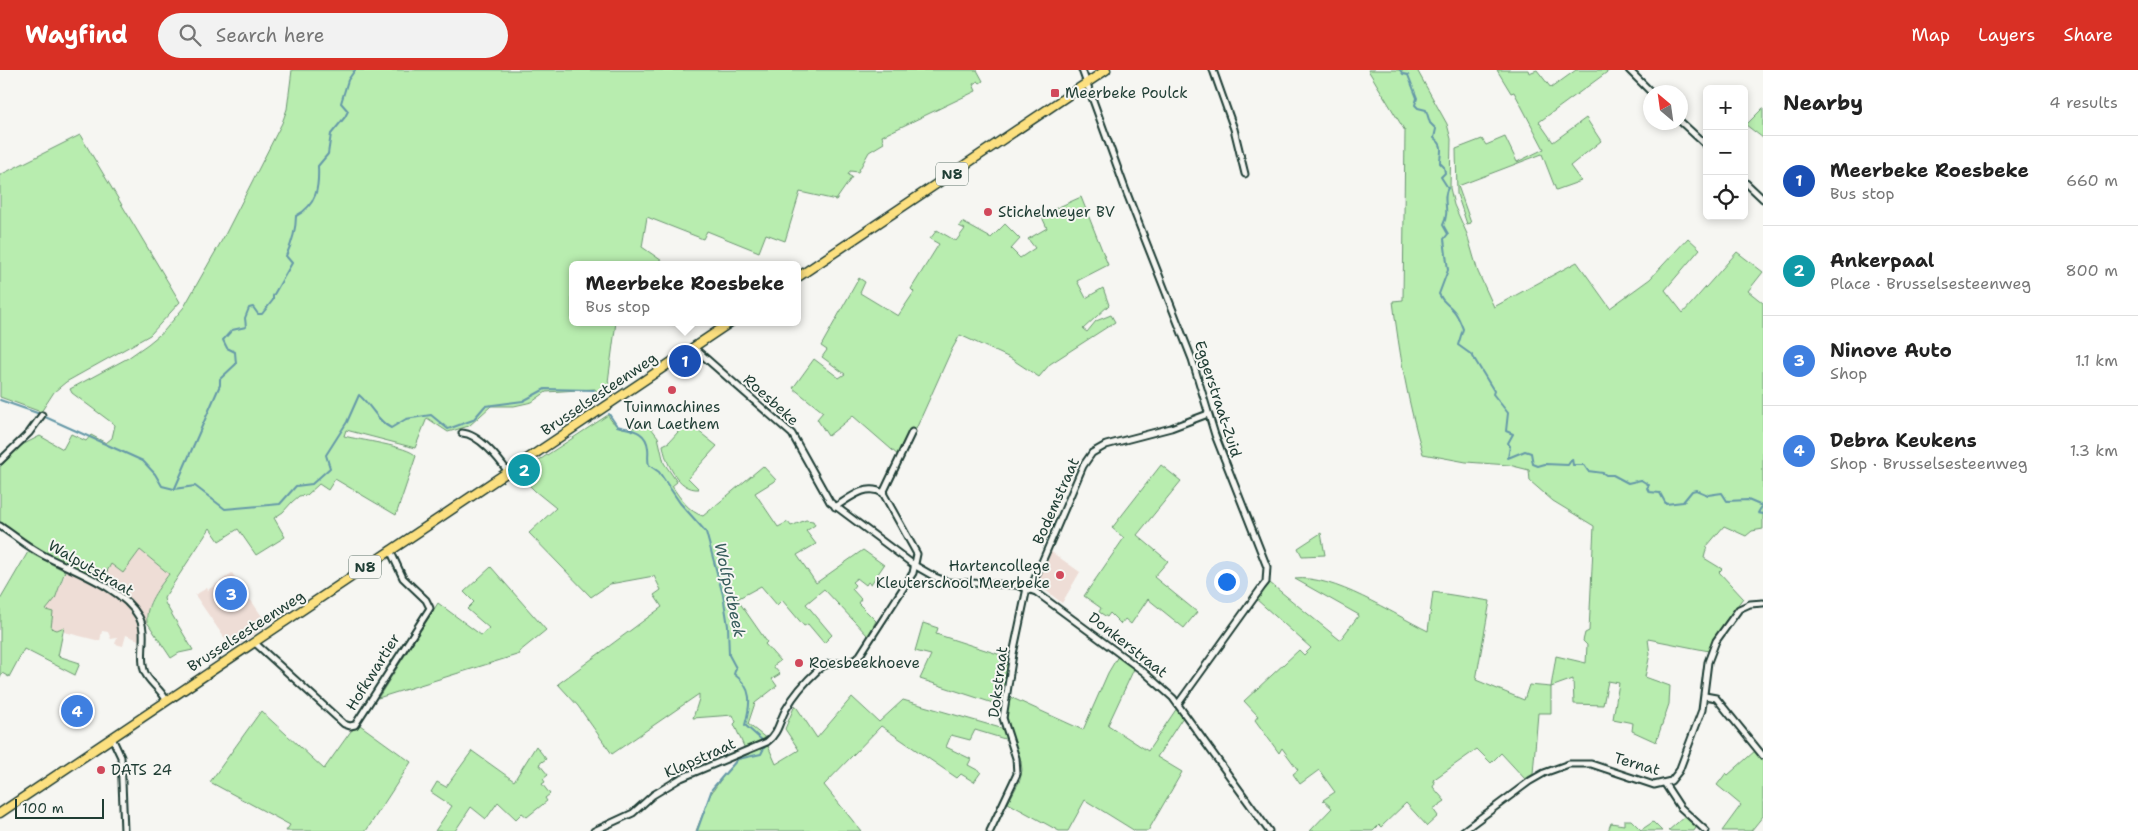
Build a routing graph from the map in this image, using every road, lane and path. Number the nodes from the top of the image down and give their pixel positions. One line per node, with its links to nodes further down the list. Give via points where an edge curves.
1 (1082, 70): 5 (street, Eggerstraat-Zuid)
2 (1106, 70): 5 (main road, N8)
3 (1212, 70): 9 (street, via 1234,129)
4 (1629, 70): 6 (street)
5 (1087, 83): 12 (main road, N8); 15 (street, Eggerstraat-Zuid, via 1192,359)
6 (1644, 85)
7 (1688, 128): 8 (street)
8 (1703, 142)
9 (1245, 174)
10 (1748, 185): 11 (street)
11 (1763, 199)
12 (801, 275)
13 (725, 326): 14 (main road, Brusselsesteenweg / N8)
14 (693, 347): 20 (main road, Brusselsesteenweg / N8); 22 (street, Roesbeke, via 792,434 823,492)
15 (1208, 414): 26 (street, Bodemstraat, via 1171,428 1106,445 1092,454 1083,466); 31 (street, Eggerstraat-Zuid, via 1267,567 1267,575 1262,587)
16 (42, 415): 19 (street, via 29,434)
17 (912, 432): 21 (street)
18 (462, 433): 20 (street, via 470,433)
19 (0, 461)
20 (508, 472): 24 (main road, Brusselsesteenweg / N8)
21 (883, 493): 22 (street, via 873,488); 25 (street, via 917,554)
22 (835, 506): 25 (street, Roesbeke)
23 (0, 526): 30 (street, Walputstraat, via 44,556 132,604 141,620 143,668)
24 (390, 550): 28 (main road, Brusselsesteenweg / N8); 28 (street, Hofkwartier, via 403,578 430,608 353,726 344,724)
25 (914, 565): 26 (street, Donkerstraat, via 948,582 1004,584); 37 (street, Klapstraat, via 913,573 856,659 819,668 793,698 776,734 767,742 681,778 653,795 633,813)
26 (1029, 589): 31 (street, Donkerstraat, via 1051,601 1144,672); 38 (street, Dokstraat, via 1013,654 1003,718 1016,758 1016,774)
27 (1763, 603): 29 (street, Ternat, via 1739,609 1716,641 1708,662)
28 (255, 643): 30 (main road, Brusselsesteenweg / N8)
29 (1705, 696): 33 (street, via 1716,698); 34 (street, Ternat, via 1679,771)
30 (166, 700): 32 (main road, Brusselsesteenweg / N8)
31 (1178, 704): 39 (street, Donkerstraat)
32 (112, 738): 35 (main road, Brusselsesteenweg / N8); 36 (street, via 121,757)
33 (1763, 756)
34 (1665, 784): 40 (street, Ternat, via 1654,785 1592,764 1569,764 1530,781); 41 (street, via 1680,807)
35 (0, 813)
36 (124, 831)
37 (594, 831)
38 (990, 831)
39 (1268, 831)
40 (1463, 831)
41 (1706, 831)

